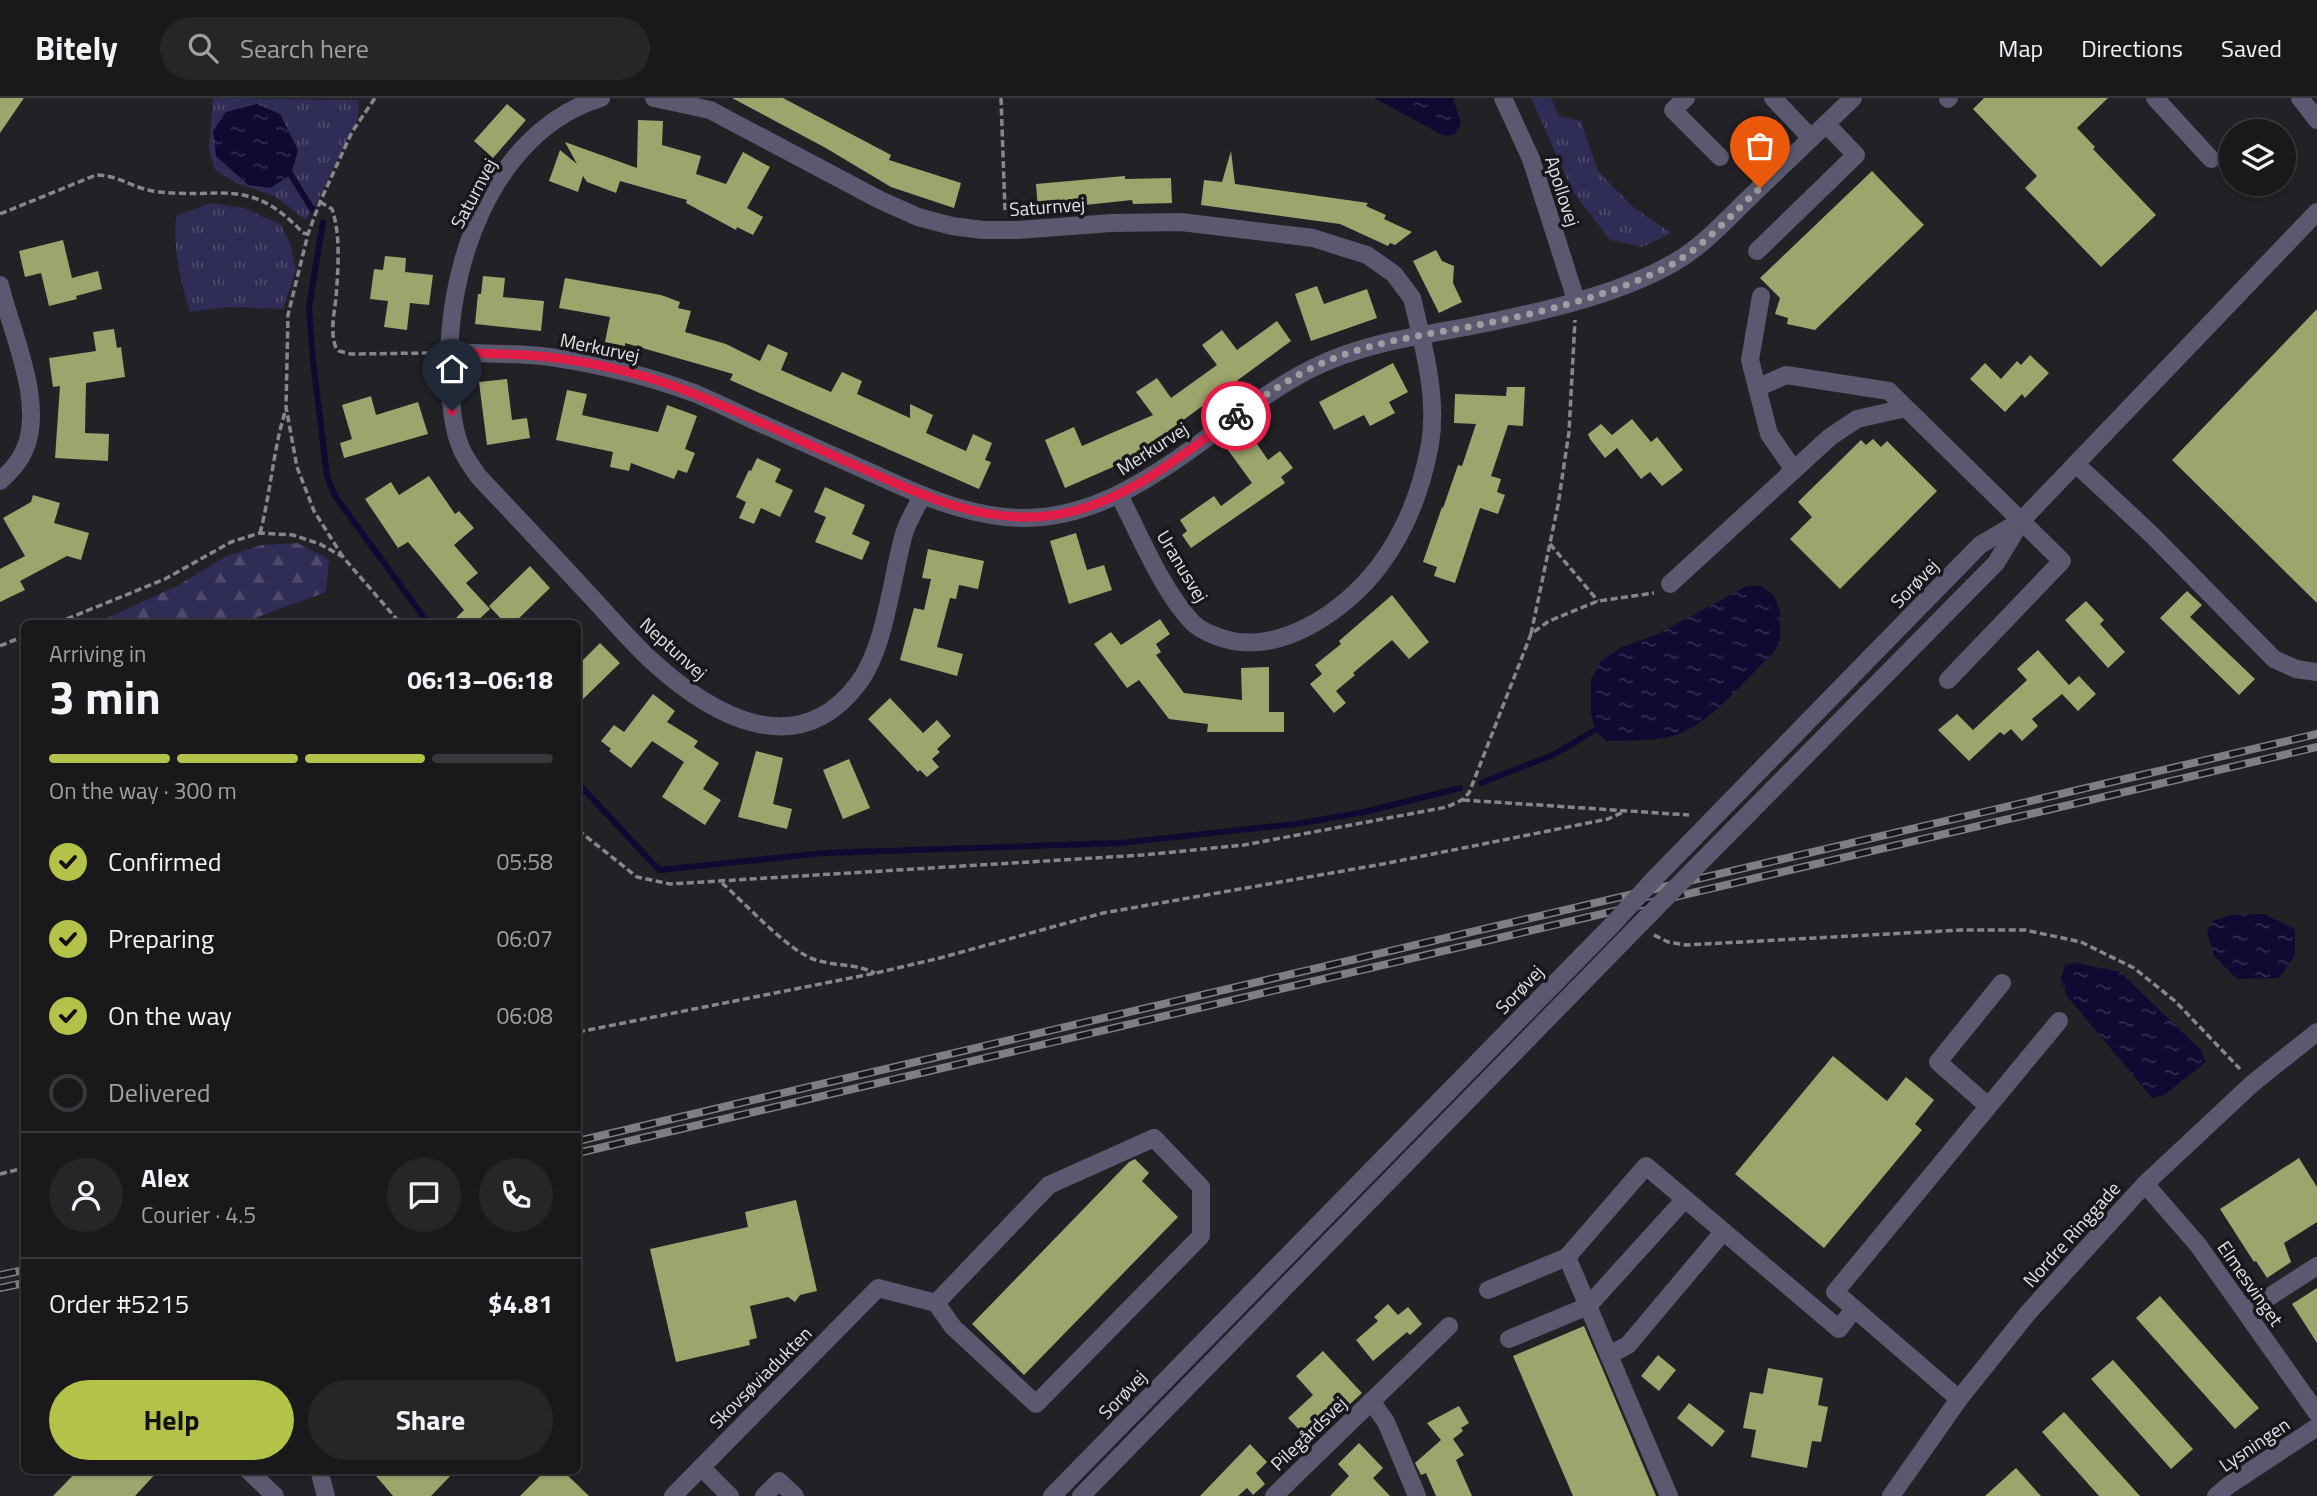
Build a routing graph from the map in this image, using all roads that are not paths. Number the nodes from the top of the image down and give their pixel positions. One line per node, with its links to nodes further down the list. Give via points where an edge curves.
1 (601, 98): 20 (street, Saturnvej, via 572,108 537,133 496,186 464,256 453,298)
2 (654, 98): 19 (street, Saturnvej, via 710,110 880,200 952,226 1005,230 1181,222 1313,237 1367,255 1394,274 1412,298)
3 (1503, 98): 18 (street, Apollovej, via 1531,159)
4 (1773, 98): 11 (street)
5 (1853, 98): 10 (street, Merkurvej)
6 (2155, 98): 13 (street)
7 (2300, 98): 9 (street)
8 (1674, 102): 12 (street)
9 (2317, 120)
10 (1826, 124): 11 (street, Merkurvej); 15 (street, via 1856,155)
11 (1811, 138): 18 (street, Merkurvej, via 1677,261 1639,280)
12 (1720, 157)
13 (2211, 159)
14 (2317, 212): 23 (street, Sorøvej)
15 (1757, 251)
16 (0, 285): 25 (street, via 27,383 31,419 24,452)
17 (1761, 296): 21 (street, via 1750,360)
18 (1576, 300): 19 (street, Merkurvej, via 1499,321)
19 (1421, 335): 26 (street, Merkurvej, via 1361,349 1297,375); 26 (street, Uranusvej, via 1430,386 1430,441 1419,494 1379,566 1336,608 1302,629 1284,638 1252,643 1228,641 1194,624 1165,584)
20 (448, 352): 27 (street, Merkurvej, via 548,357 636,375 695,394); 27 (street, Neptunvej, via 452,411 461,448 478,476 652,661 696,696 743,720 775,728 805,724 833,711 859,684 877,645 905,531)
21 (1757, 388): 22 (street, via 1786,375 1889,391); 24 (street, via 1769,434)
22 (1906, 408): 24 (street, via 1857,419); 28 (street)
23 (2076, 464): 28 (street, Sorøvej); 30 (street, via 2274,659)
24 (1794, 470): 29 (street)
25 (0, 481)
26 (1119, 495): 27 (street, Merkurvej, via 1049,516 1010,518 975,513)
27 (922, 496)
28 (2022, 520): 31 (street, via 2062,561); 62 (street, Sorøvej, bridge, via 1980,545); 63 (street, Sorøvej, bridge, via 1996,563)
29 (1670, 583)
30 (2317, 672)
31 (1948, 680)
32 (2002, 983): 35 (street, via 1937,1062)
33 (2059, 1021): 35 (street)
34 (2317, 1032): 36 (street, Nordre Ringgade, via 2253,1083)
35 (1989, 1106): 44 (street, via 1835,1292)
36 (2145, 1184): 45 (street, Elmesvinget, via 2198,1245); 49 (street, Nordre Ringgade, via 2027,1314)
37 (1685, 1199): 38 (street); 39 (street, via 1646,1166); 43 (street)
38 (1724, 1232): 44 (street, via 1839,1329); 48 (street, via 1629,1345)
39 (1567, 1257): 41 (street); 43 (street)
40 (2317, 1266): 45 (street)
41 (1488, 1290)
42 (936, 1303): 42 (street, via 1049,1185 1154,1138 1201,1188 1201,1236 1037,1404 953,1327); 53 (street, Skovsøviadukten, via 878,1288)
43 (1588, 1306): 47 (street); 48 (street)
44 (1854, 1309): 49 (street)
45 (2246, 1312): 51 (street, Elmesvinget)
46 (1449, 1326): 50 (street, Pilegårdsvej)
47 (1509, 1339)
48 (1609, 1355): 66 (street)
49 (1959, 1399): 67 (street, Nordre Ringgade)
50 (1371, 1401): 64 (street, Pilegårdsvej); 65 (street, Pilegårdsvej)
51 (2317, 1413)
52 (2317, 1427): 68 (street, Lysningen)
53 (701, 1467): 58 (street, Skovsøviadukten); 59 (street)
54 (252, 1474): 56 (street)
55 (320, 1474): 57 (street)
56 (275, 1496)
57 (326, 1496)
58 (673, 1496)
59 (730, 1496)
60 (764, 1496): 61 (street, via 779,1480)
61 (795, 1496)
62 (1052, 1496)
63 (1081, 1496)
64 (1274, 1496)
65 (1418, 1496)
66 (1669, 1496)
67 (1891, 1496)
68 (2216, 1496)

